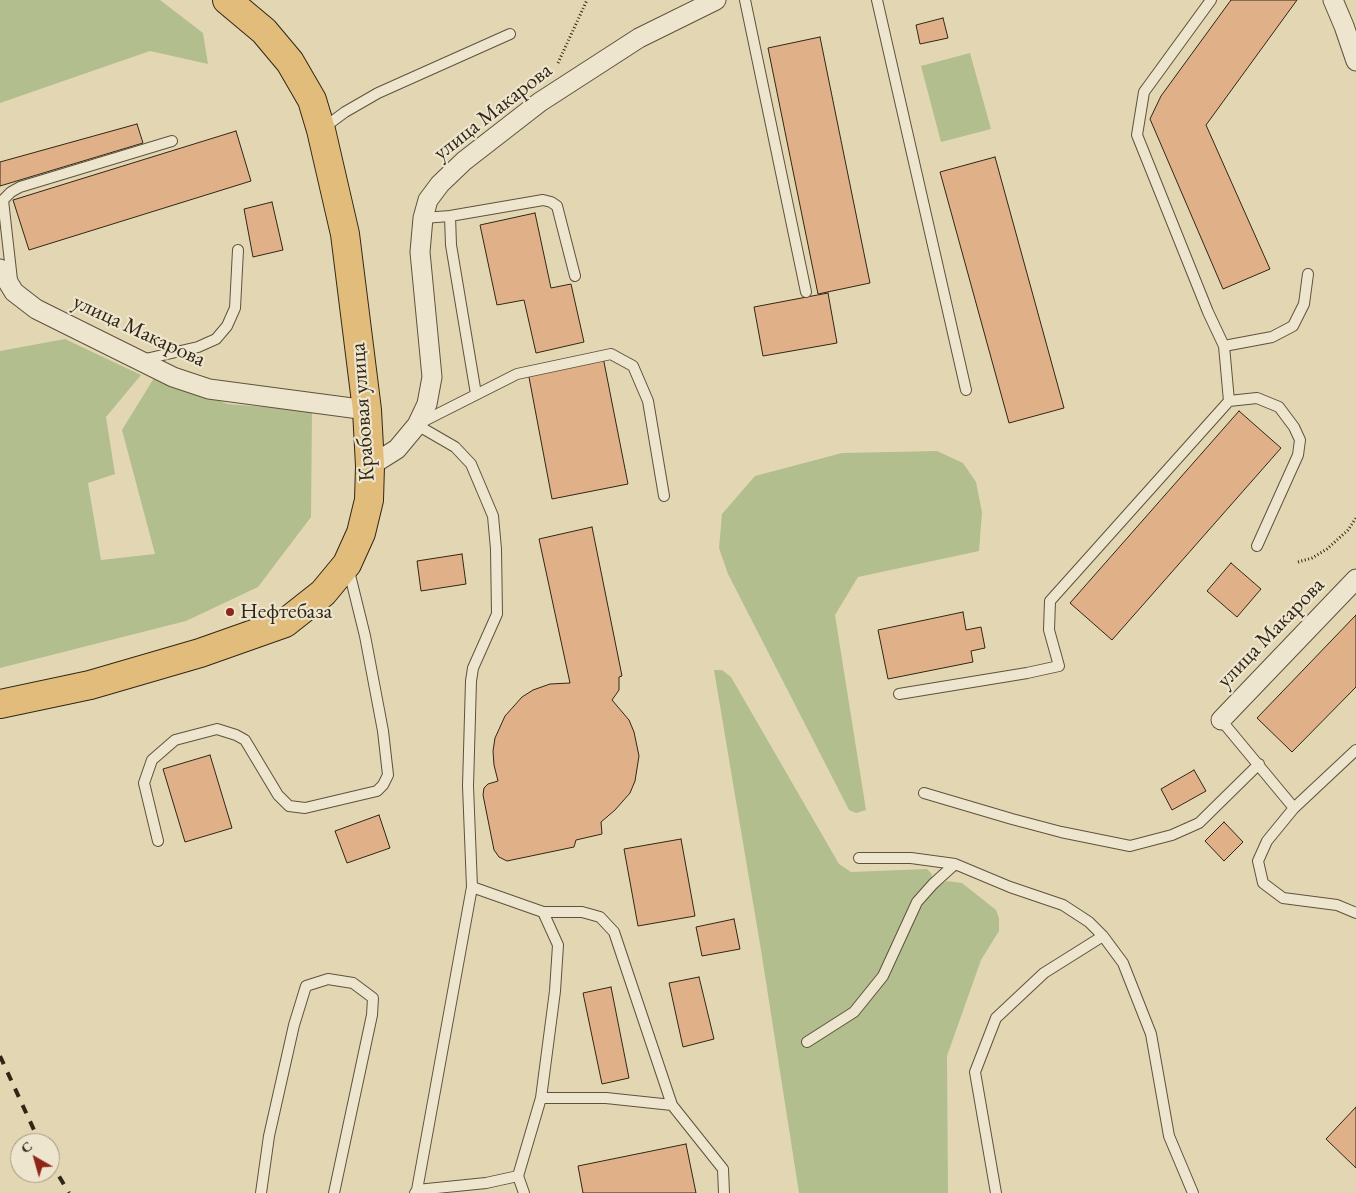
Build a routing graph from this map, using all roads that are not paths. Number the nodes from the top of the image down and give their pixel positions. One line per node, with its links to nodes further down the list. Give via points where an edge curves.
1 (227, 0): 9 (main road, Крабовая улица, via 264,31 290,62 312,100)
2 (716, 0): 12 (street, улица Макарова, via 639,38 540,102 464,161 440,184 428,200)
3 (745, 0): 18 (lane)
4 (877, 0): 21 (lane)
5 (1211, 0): 19 (lane, via 1144,92 1137,135)
6 (1333, 0): 8 (street)
7 (510, 34): 9 (lane, via 378,93)
8 (1356, 61)
9 (321, 130): 24 (main road, Крабовая улица, via 344,234)
10 (172, 141): 17 (lane, via 11,192 3,200)
11 (450, 216): 12 (lane); 16 (lane, via 543,200 551,202 557,206); 22 (lane, via 451,245)
12 (423, 218): 25 (street, улица Макарова, via 420,252 432,377 427,404)
13 (238, 250): 20 (lane, via 234,308 227,326 216,339 198,347)
14 (0, 269): 17 (street, улица Макарова)
15 (1308, 274): 19 (lane, via 1304,304 1293,326 1272,337)
16 (574, 276)
17 (14, 292): 20 (street, улица Макарова, via 36,309)
18 (806, 292)
19 (1224, 346): 23 (lane)
20 (140, 360): 24 (street, улица Макарова, via 174,377 209,388)
21 (966, 390)
22 (476, 394): 25 (lane); 27 (lane, via 517,374 611,354 632,366 648,402)
23 (1229, 401): 28 (lane, via 1257,398 1279,407 1300,440 1298,455); 31 (lane, via 1050,601 1049,630 1059,666)
24 (367, 410): 26 (main road, Крабовая улица)
25 (417, 425): 26 (street, улица Макарова, via 397,449); 41 (lane, via 455,448 471,464 493,516 497,614 473,668 471,681 468,786)
26 (370, 466): 29 (main road, Крабовая улица, via 369,500 361,534)
27 (664, 496)
28 (1257, 546)
29 (347, 564): 32 (main road, Крабовая улица, via 322,593 285,623 200,653 90,685); 38 (lane, via 366,636 383,731 388,775 384,785 376,791 305,808 289,806 278,796 245,740 216,729 175,740 152,760 144,783)
30 (1356, 578): 33 (street, улица Макарова)
31 (899, 694)
32 (0, 704)
33 (1221, 720): 35 (lane)
34 (1356, 750): 37 (lane)
35 (1259, 764): 36 (lane, via 1199,823 1172,835 1130,846 1037,826); 37 (lane)
36 (924, 793)
37 (1294, 808): 43 (lane, via 1267,841 1258,861 1263,884 1283,898 1337,905)
38 (158, 841)
39 (859, 858): 40 (lane, via 911,858)
40 (955, 864): 44 (lane, via 1063,905); 45 (lane, via 917,902 883,976 854,1012)
41 (472, 887): 42 (lane); 49 (lane)
42 (543, 912): 46 (lane, via 558,945); 47 (lane, via 582,912 600,917 614,932)
43 (1356, 913)
44 (1103, 936): 54 (lane, via 1044,973 996,1018 975,1072); 55 (lane, via 1123,963 1151,1034 1169,1136)
45 (807, 1042)
46 (541, 1098): 47 (lane, via 606,1098); 48 (lane)
47 (672, 1105): 53 (lane, via 723,1169)
48 (518, 1176): 49 (lane); 52 (lane)
49 (416, 1192)
50 (261, 1193): 51 (lane, via 269,1136 306,986 328,979 353,984 373,998)
51 (334, 1193)
52 (524, 1193)
53 (724, 1193)
54 (996, 1193)
55 (1193, 1193)

